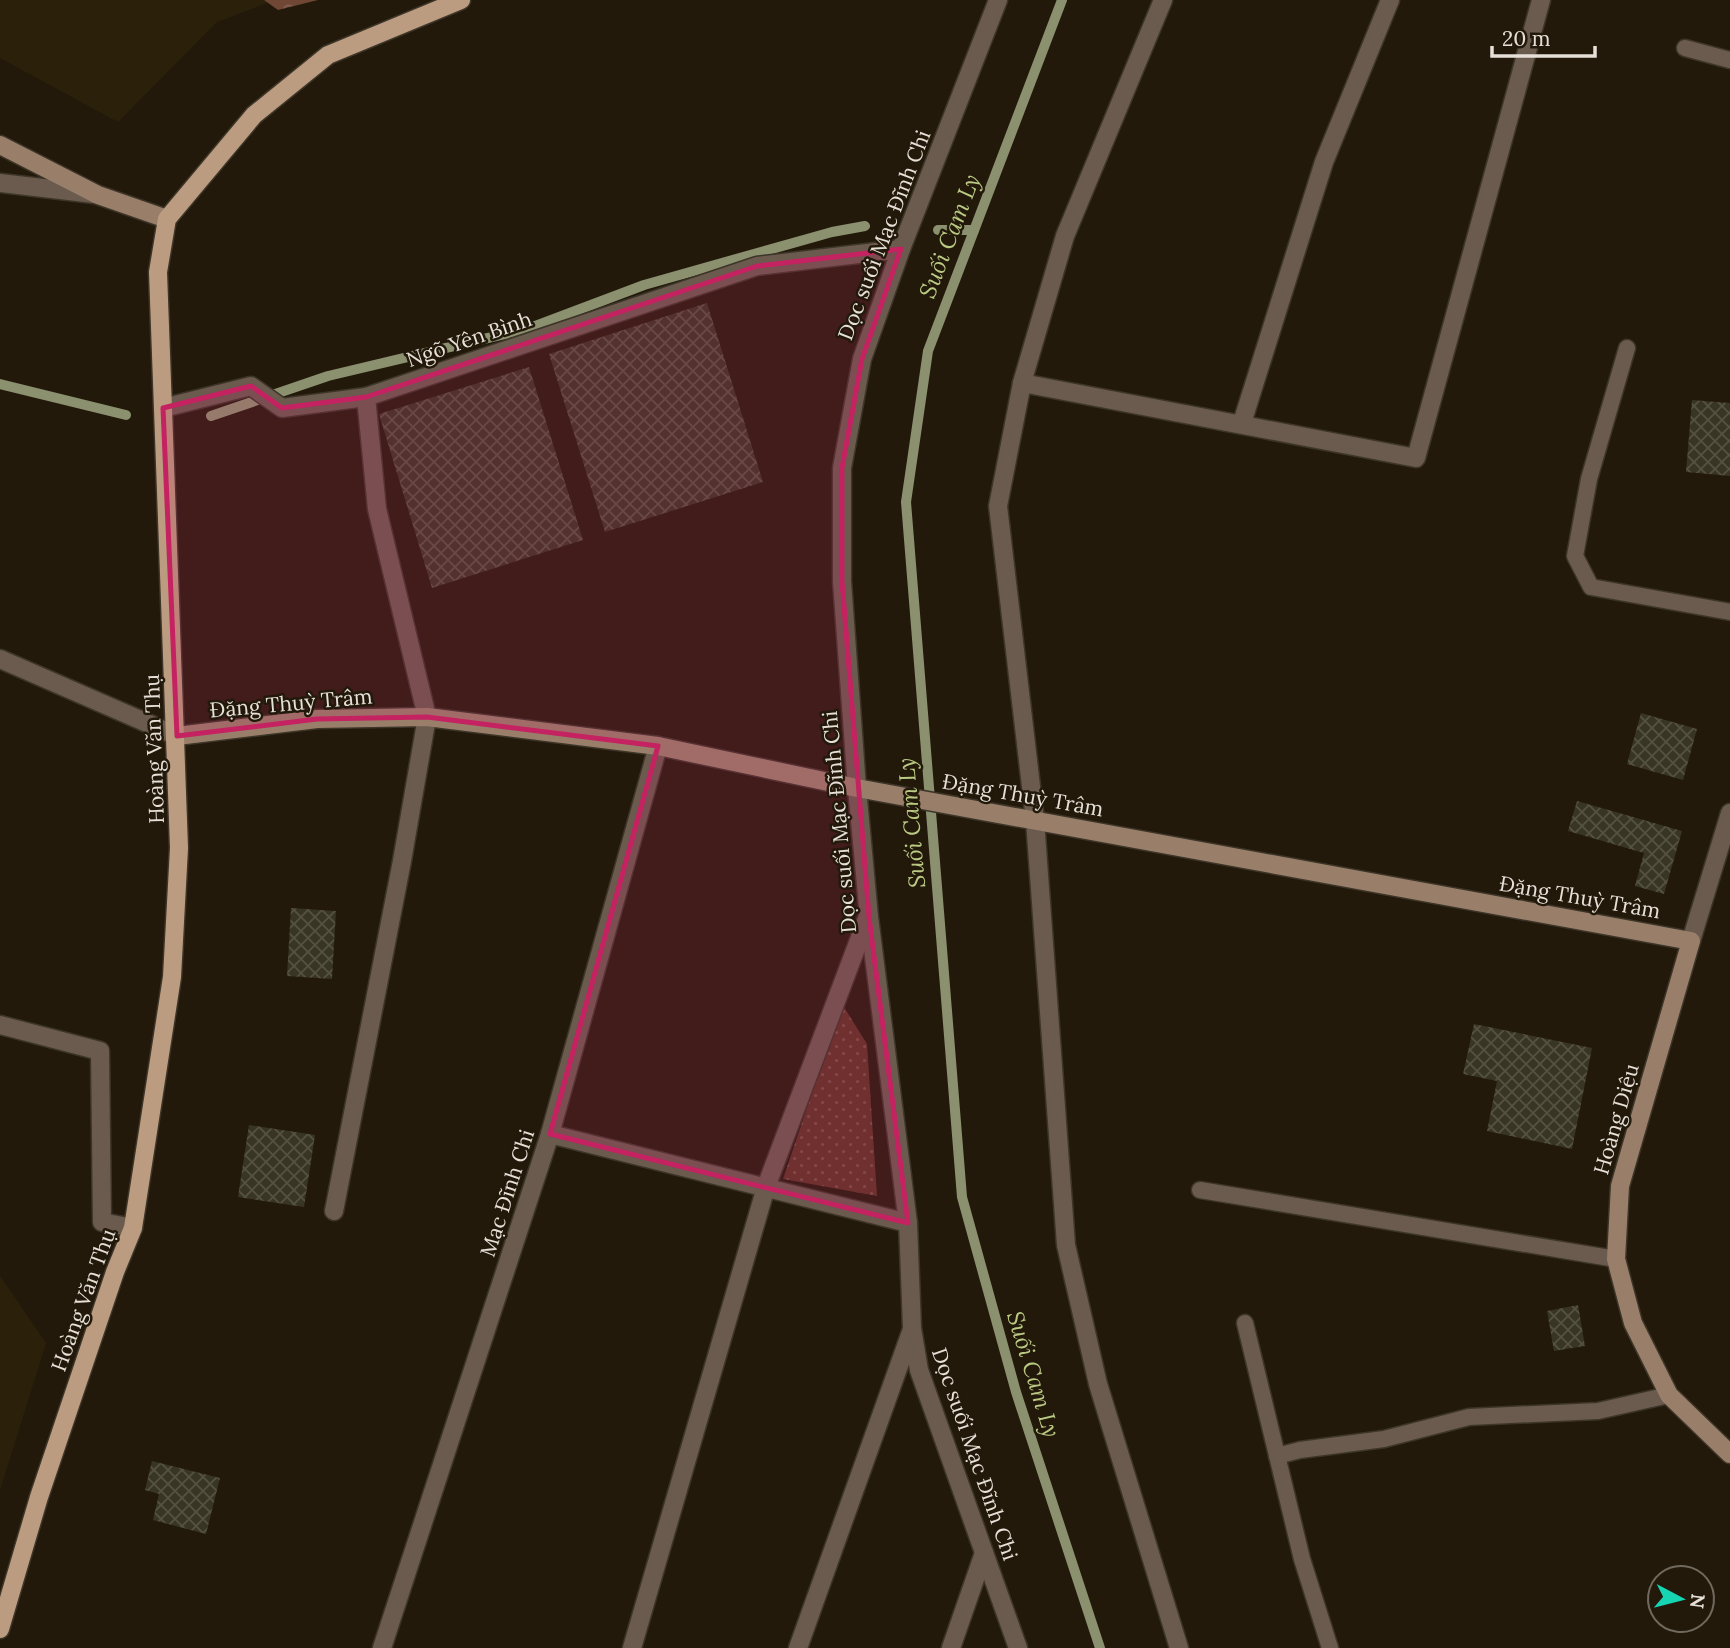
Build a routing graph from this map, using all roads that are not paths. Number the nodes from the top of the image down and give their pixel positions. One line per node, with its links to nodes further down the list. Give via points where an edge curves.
1 (461, 0): 11 (main road, via 328,55 254,115)
2 (998, 0): 12 (street, Dọc suối Mạc Đĩnh Chi)
3 (1163, 0): 14 (street, via 1065,236)
4 (1390, 0): 17 (street, via 1324,162)
5 (1541, 0): 17 (street, via 1416,458)
6 (1685, 48): 7 (lane)
7 (1730, 60)
8 (0, 145): 10 (street)
9 (0, 183): 10 (street)
10 (98, 195): 11 (street)
11 (167, 219): 16 (main road, Hoàng Văn Thụ, via 159,272)
12 (901, 249): 15 (street, Ngõ Yên Bình, via 757,266); 23 (street, Dọc suối Mạc Đĩnh Chi, via 862,359 842,468 842,581)
13 (1627, 348): 18 (lane, via 1589,479 1575,556 1591,587)
14 (1022, 383): 17 (street); 25 (street, via 998,506)
15 (366, 397): 16 (street, Ngõ Yên Bình, via 282,408 251,386); 20 (street, via 377,509)
16 (163, 408): 21 (main road, Hoàng Văn Thụ)
17 (1242, 424)
18 (1730, 612)
19 (0, 659): 21 (street)
20 (427, 717): 21 (street, Đặng Thuỳ Trâm, via 317,719); 22 (street, Đặng Thuỳ Trâm); 32 (street)
21 (177, 737): 34 (main road, Hoàng Văn Thụ, via 179,859 172,977)
22 (657, 746): 23 (street, Đặng Thuỳ Trâm); 29 (street, Mạc Đĩnh Chi)
23 (857, 788): 25 (street, Đặng Thuỳ Trâm); 26 (street, Dọc suối Mạc Đĩnh Chi)
24 (1730, 813): 27 (street, Hoàng Diệu)
25 (1035, 820): 27 (street, Đặng Thuỳ Trâm); 48 (street, via 1066,1245 1098,1384)
26 (869, 917): 30 (street); 33 (street, Dọc suối Mạc Đĩnh Chi)
27 (1691, 941): 35 (street, Hoàng Diệu, via 1620,1186)
28 (0, 1026): 34 (street, via 100,1051 102,1222)
29 (551, 1134): 30 (street); 43 (street, Mạc Đĩnh Chi)
30 (766, 1187): 33 (street); 44 (street)
31 (1200, 1190): 35 (lane)
32 (334, 1211)
33 (908, 1223): 37 (street, Dọc suối Mạc Đĩnh Chi)
34 (133, 1228): 42 (main road, Hoàng Văn Thụ, via 39,1497)
35 (1616, 1259): 38 (street, Hoàng Diệu, via 1633,1323)
36 (1245, 1323): 40 (lane)
37 (912, 1328): 41 (street, Dọc suối Mạc Đĩnh Chi, via 919,1370); 45 (street)
38 (1669, 1395): 39 (street, Hoàng Diệu); 40 (lane, via 1598,1412 1469,1417 1384,1439)
39 (1730, 1454)
40 (1277, 1456): 49 (lane)
41 (984, 1553): 46 (street); 47 (street, Dọc suối Mạc Đĩnh Chi)
42 (0, 1629)
43 (382, 1648)
44 (632, 1648)
45 (798, 1648)
46 (951, 1648)
47 (1018, 1648)
48 (1179, 1648)
49 (1330, 1648)

